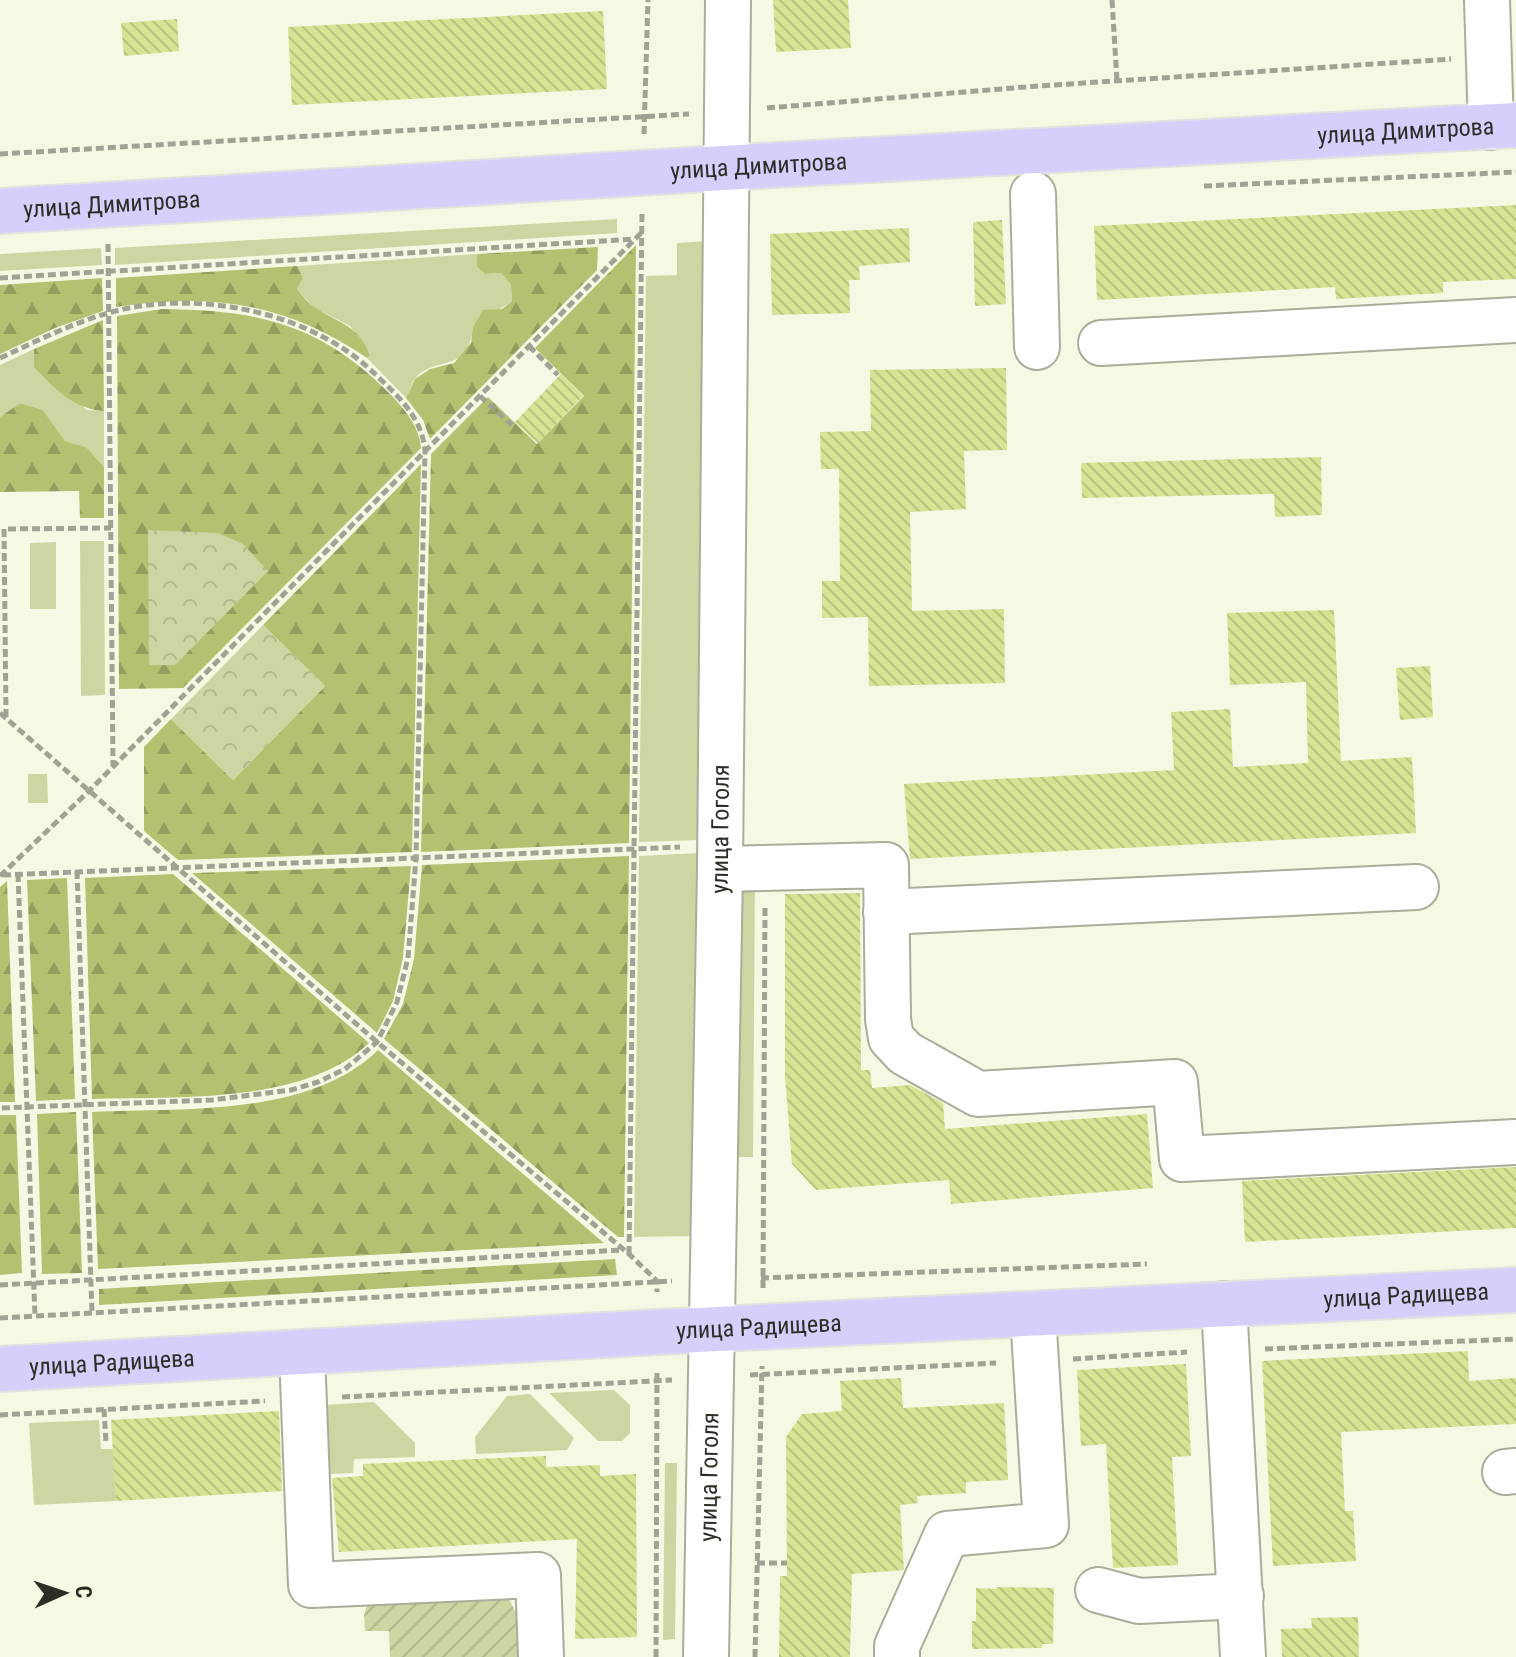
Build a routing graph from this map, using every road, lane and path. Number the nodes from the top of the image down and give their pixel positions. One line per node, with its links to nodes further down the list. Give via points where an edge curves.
1 (648, 0): 8 (path)
2 (728, 0): 7 (street, улица Гоголя)
3 (1112, 0): 6 (path)
4 (1487, 0): 5 (street)
5 (1488, 56): 6 (path); 9 (street)
6 (1117, 81): 7 (path)
7 (726, 112): 8 (path); 11 (street, улица Гоголя)
8 (644, 117): 10 (path); 12 (path)
9 (1504, 126): 11 (main road, улица Димитрова)
10 (0, 154)
11 (725, 168): 12 (main road, улица Димитрова); 38 (street, улица Гоголя)
12 (643, 174): 14 (main road, улица Димитрова); 15 (path)
13 (1033, 194): 24 (street)
14 (0, 211)
15 (642, 232): 17 (path); 35 (path)
16 (108, 238): 18 (path)
17 (636, 238): 18 (path); 23 (path)
18 (108, 271): 19 (path); 20 (path)
19 (0, 278)
20 (109, 313): 25 (path); 29 (path, via 162,305 217,305 301,326 363,362 402,400 419,423); 30 (path)
21 (1516, 320): 22 (street)
22 (1101, 343)
23 (529, 346): 26 (path); 27 (path)
24 (1037, 347)
25 (0, 358)
26 (558, 375)
27 (480, 396): 28 (path); 29 (path)
28 (512, 425)
29 (425, 451): 33 (path); 36 (path)
30 (111, 528): 32 (path, via 4,529); 33 (path)
31 (0, 713): 32 (path)
32 (6, 718): 34 (path)
33 (113, 767): 34 (path)
34 (89, 791): 37 (path); 41 (path)
35 (634, 849): 36 (path); 50 (path)
36 (416, 858): 37 (path); 44 (path, via 408,958 397,1002)
37 (175, 867): 39 (path); 44 (path)
38 (720, 869): 43 (street, via 886,865); 54 (street, улица Гоголя)
39 (77, 871): 40 (path); 45 (path)
40 (18, 874): 41 (path); 46 (path)
41 (0, 875)
42 (1416, 887): 43 (street)
43 (886, 912): 48 (street, via 891,1038 905,1053 978,1094 1175,1082 1182,1159)
44 (377, 1042): 45 (path, via 345,1069 291,1090 212,1100); 49 (path)
45 (85, 1105): 46 (path); 53 (path)
46 (27, 1107): 47 (path); 56 (path)
47 (0, 1108)
48 (1516, 1142)
49 (623, 1250): 50 (path); 53 (path)
50 (629, 1254): 55 (path)
51 (1155, 1263): 52 (path)
52 (763, 1277): 54 (path); 64 (path)
53 (91, 1280): 56 (path); 60 (path)
54 (711, 1280): 55 (path); 65 (street, улица Гоголя)
55 (657, 1281): 60 (path); 66 (path)
56 (34, 1283): 57 (path); 62 (path)
57 (0, 1285)
58 (1516, 1290): 59 (main road, улица Радищева)
59 (1224, 1304): 61 (main road, улица Радищева); 68 (street)
60 (92, 1313): 62 (path)
61 (1033, 1314): 64 (main road, улица Радищева); 70 (street)
62 (35, 1316): 63 (path)
63 (0, 1318)
64 (763, 1327): 65 (main road, улица Радищева); 72 (path)
65 (711, 1330): 66 (main road, улица Радищева); 73 (street, улица Гоголя)
66 (657, 1332): 69 (main road, улица Радищева); 74 (path)
67 (1516, 1339): 68 (path)
68 (1227, 1350): 70 (path); 82 (street)
69 (302, 1353): 71 (main road, улица Радищева); 75 (street)
70 (1036, 1361): 72 (path); 87 (street, via 1046,1525 947,1534 897,1646)
71 (0, 1369)
72 (762, 1375): 73 (path); 79 (path)
73 (710, 1378): 74 (path); 85 (street, улица Гоголя)
74 (657, 1381): 75 (path); 84 (path)
75 (303, 1399): 76 (path); 83 (street, via 311,1585 538,1575)
76 (104, 1409): 77 (path); 78 (path)
77 (0, 1415)
78 (106, 1443)
79 (757, 1563): 80 (path); 86 (path)
80 (787, 1563)
81 (1098, 1590): 82 (street, via 1139,1601)
82 (1241, 1596): 88 (street)
83 (541, 1657)
84 (656, 1657)
85 (706, 1657)
86 (755, 1657)
87 (897, 1657)
88 (1243, 1657)

